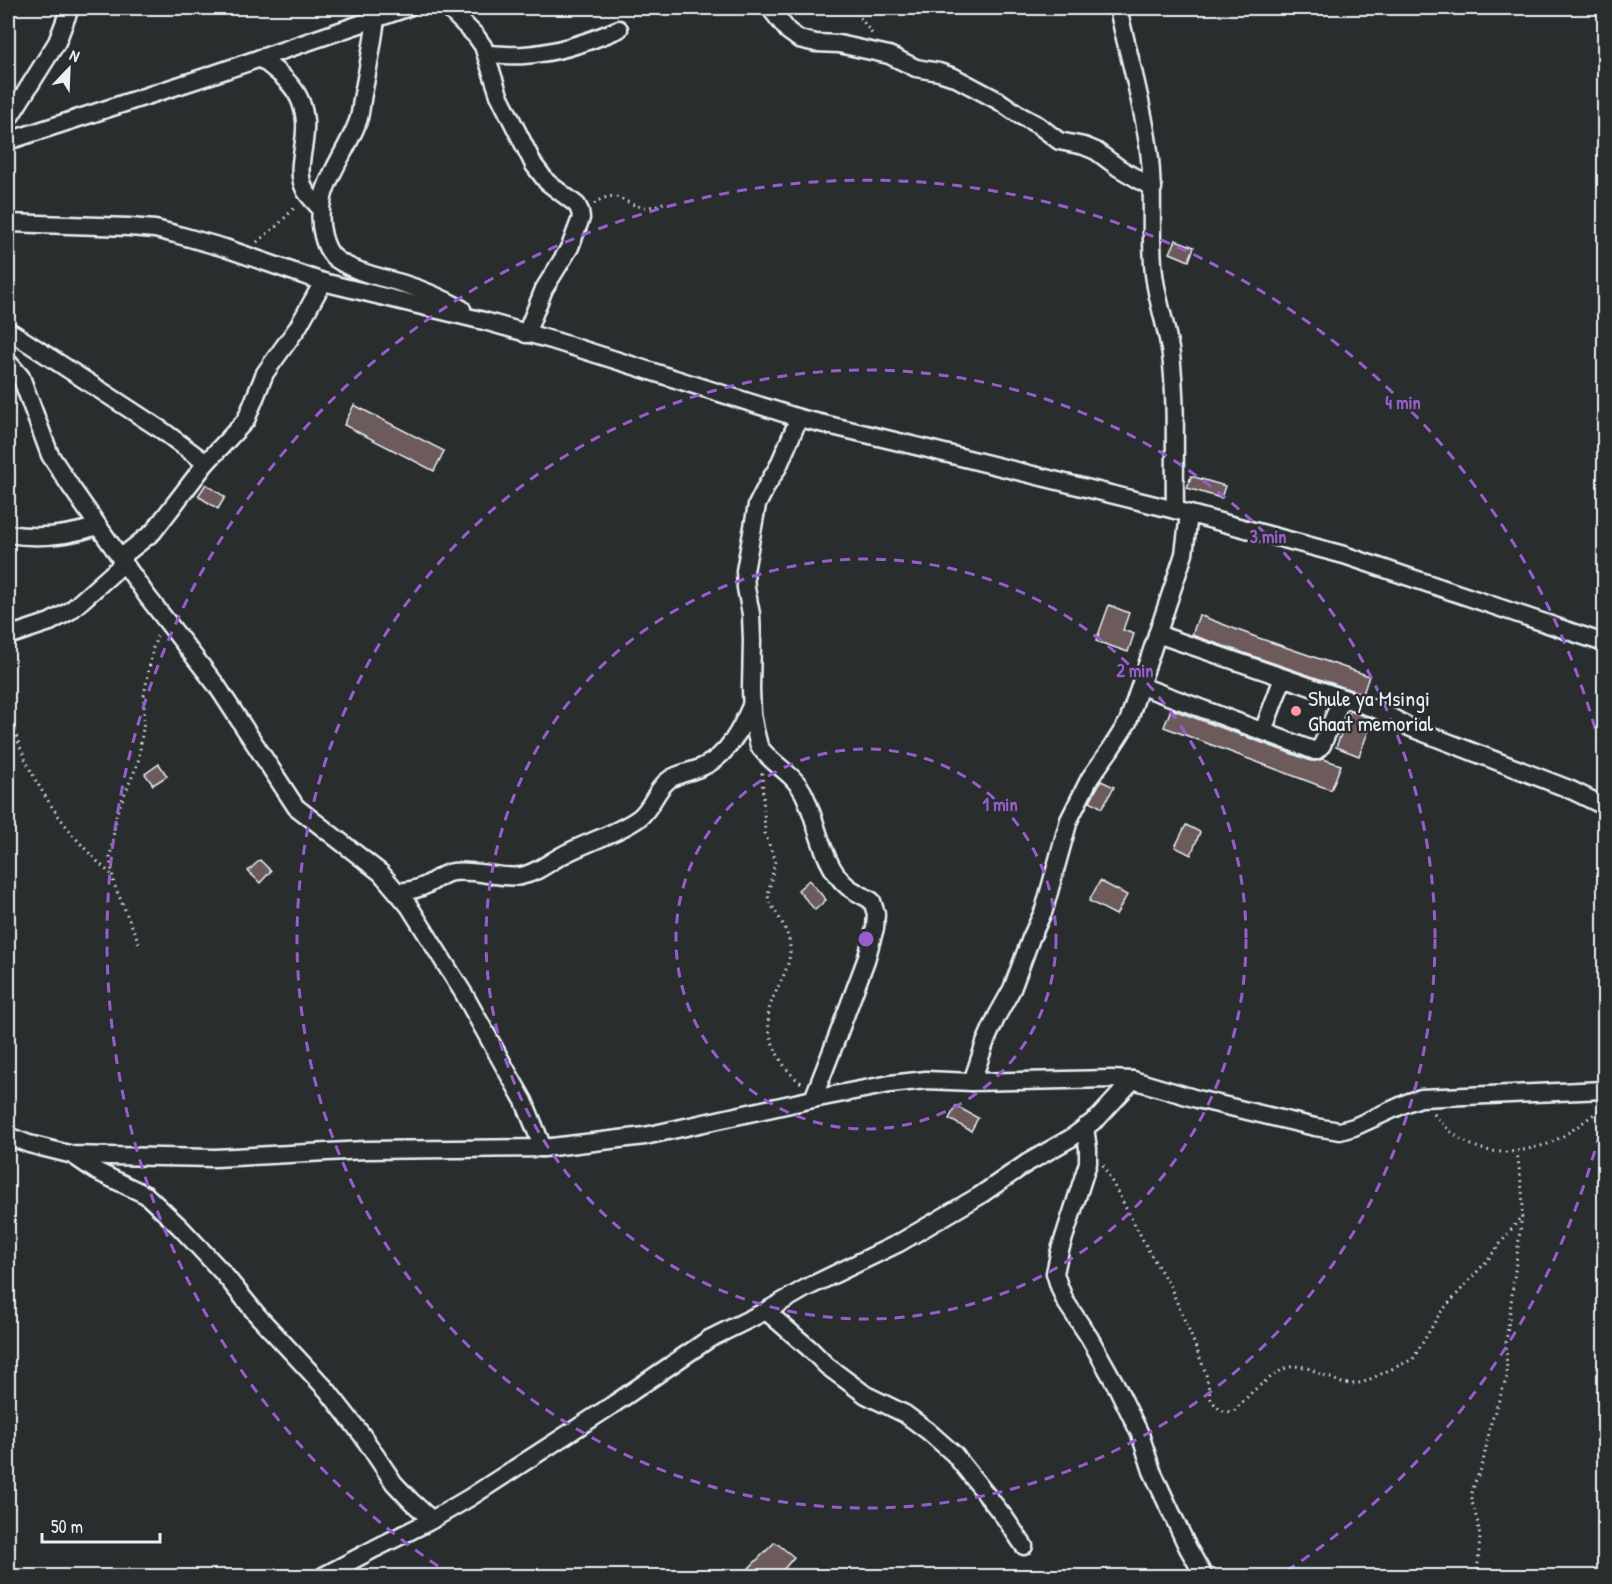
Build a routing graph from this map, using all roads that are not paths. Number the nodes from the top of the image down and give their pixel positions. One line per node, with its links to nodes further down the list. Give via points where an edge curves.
1 (70, 8): 10 (street, via 57,42)
2 (407, 8): 6 (street)
3 (448, 8): 8 (street, via 476,36)
4 (770, 8): 12 (street, via 788,31 800,39 889,55 916,68 954,77 1059,141 1096,151)
5 (1118, 8): 12 (street, via 1142,107)
6 (376, 18): 9 (street); 13 (street, via 358,119 323,193)
7 (619, 29): 8 (street, via 568,47 525,55)
8 (486, 54): 18 (street, via 499,95 534,165 547,182 577,205 581,215 570,247 544,289)
9 (260, 58): 11 (street); 13 (street, via 297,94 305,129 303,184)
10 (8, 120)
11 (8, 141)
12 (1153, 188): 22 (street, via 1154,271 1170,353)
13 (320, 208): 16 (street, via 326,248 334,258 368,275 442,298)
14 (8, 223): 15 (street, via 155,229)
15 (323, 282): 16 (street); 21 (street, via 265,373 246,420)
16 (484, 321): 18 (street)
17 (8, 330): 21 (street)
18 (526, 334): 20 (street)
19 (8, 362): 23 (street, via 21,377 50,455)
20 (799, 418): 22 (street); 32 (street, via 757,505 745,571 751,614)
21 (206, 463): 25 (street, via 153,532)
22 (1182, 512): 26 (street, via 1184,554); 28 (street, via 1344,555)
23 (98, 526): 24 (street, via 50,537); 25 (street)
24 (8, 534)
25 (122, 561): 27 (street, via 70,611); 35 (street, via 217,686 296,807 381,873)
26 (1157, 634): 29 (street); 30 (street)
27 (8, 636)
28 (1605, 643)
29 (1283, 678): 31 (street); 33 (street)
30 (1141, 686): 33 (street); 37 (street, via 1128,722 1090,777 1069,819 1044,909)
31 (1342, 698): 33 (street, via 1317,750); 34 (street)
32 (752, 705): 35 (street, via 725,750 705,766 668,780 639,818 529,874 450,872 424,886); 39 (street, via 759,746 803,792 825,854 848,886 872,901 876,914 866,960)
33 (1263, 731)
34 (1605, 806)
35 (398, 892): 42 (street, via 465,994 524,1101)
36 (1133, 1080): 37 (street); 38 (street, via 1197,1099 1340,1131 1421,1098); 40 (street)
37 (972, 1082): 39 (street, via 926,1080)
38 (1605, 1090)
39 (815, 1093): 42 (street, via 645,1136)
40 (1086, 1132): 44 (street, via 1027,1163 899,1244); 48 (street, via 1088,1163 1055,1273 1065,1301 1117,1387 1168,1507)
41 (8, 1136): 43 (street)
42 (543, 1148): 43 (street, via 364,1150 215,1158)
43 (73, 1155): 45 (street, via 146,1195 180,1227 327,1390 393,1484)
44 (766, 1311): 45 (street, via 709,1339); 46 (street, via 827,1366 866,1395 905,1414 954,1454)
45 (432, 1520): 47 (street)
46 (1024, 1546)
47 (323, 1576)
48 (1204, 1576)

